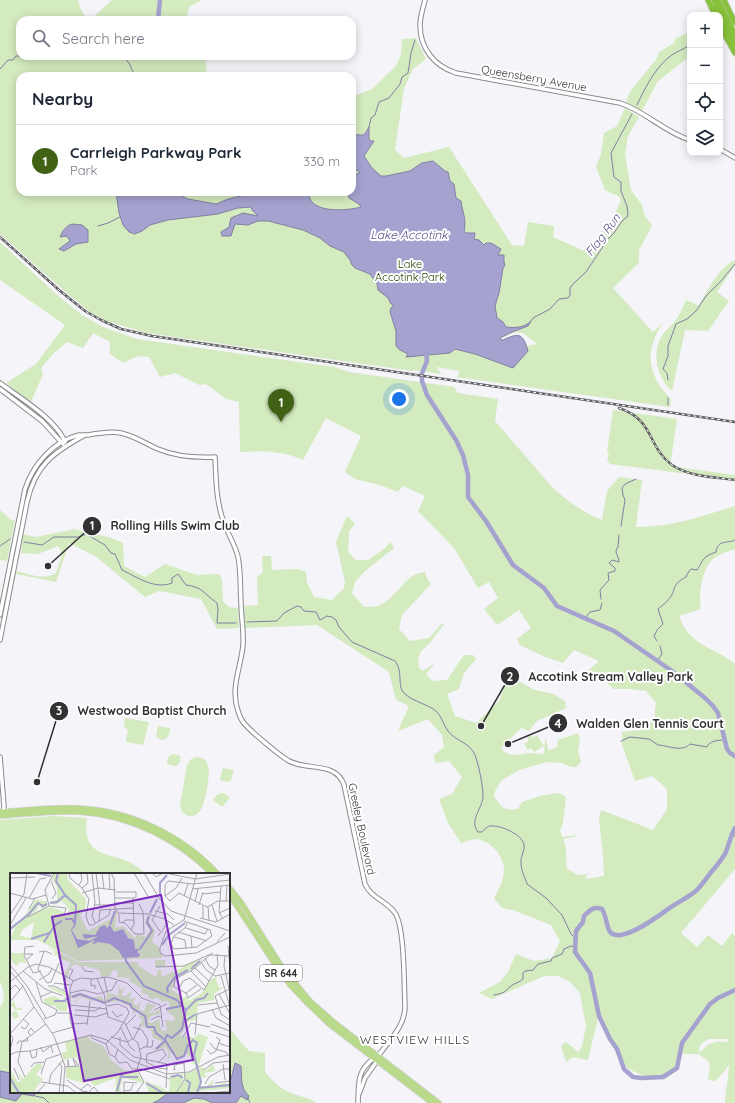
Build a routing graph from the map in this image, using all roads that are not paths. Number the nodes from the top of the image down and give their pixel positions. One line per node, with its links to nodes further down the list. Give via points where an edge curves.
1 (425, 0): 14 (street, Queensberry Avenue, via 420,22 422,39 429,55 445,68 463,74 620,103)
2 (708, 0): 6 (highway)
3 (714, 0): 7 (highway)
4 (718, 0): 11 (highway)
5 (724, 0): 9 (highway)
6 (714, 12)
7 (719, 12)
8 (723, 21): 12 (highway)
9 (735, 23)
10 (723, 31): 13 (highway)
11 (735, 35)
12 (735, 44)
13 (735, 53)
14 (687, 139)
15 (723, 151): 16 (street)
16 (735, 158)
17 (0, 383): 19 (street, via 45,417 55,427)
18 (0, 389): 19 (street, via 42,421)
19 (64, 443): 20 (street, via 40,461 27,484); 21 (street, via 41,468 29,491); 28 (street, Greeley Boulevard, via 103,432 121,433 177,455 215,457 220,510 238,564 243,645 235,696 240,717 248,727 288,760 324,768 342,779 364,884 374,897 394,911 400,924 405,1014 400,1027)
20 (0, 616)
21 (0, 640)
22 (0, 757): 23 (street)
23 (1, 814): 24 (main road, via 64,812 113,818 147,829 173,843); 25 (main road, via 77,808 119,815 144,823 173,837)
24 (211, 873)
25 (217, 873)
26 (230, 887): 28 (main road, SR 644, via 282,967 303,993)
27 (230, 896): 28 (main road, SR 644, via 290,985 317,1014)
28 (376, 1058): 29 (street, Greeley Boulevard, via 364,1069 359,1079); 30 (main road, SR 644); 31 (main road, SR 644)
29 (358, 1103)
30 (432, 1103)
31 (439, 1103)

